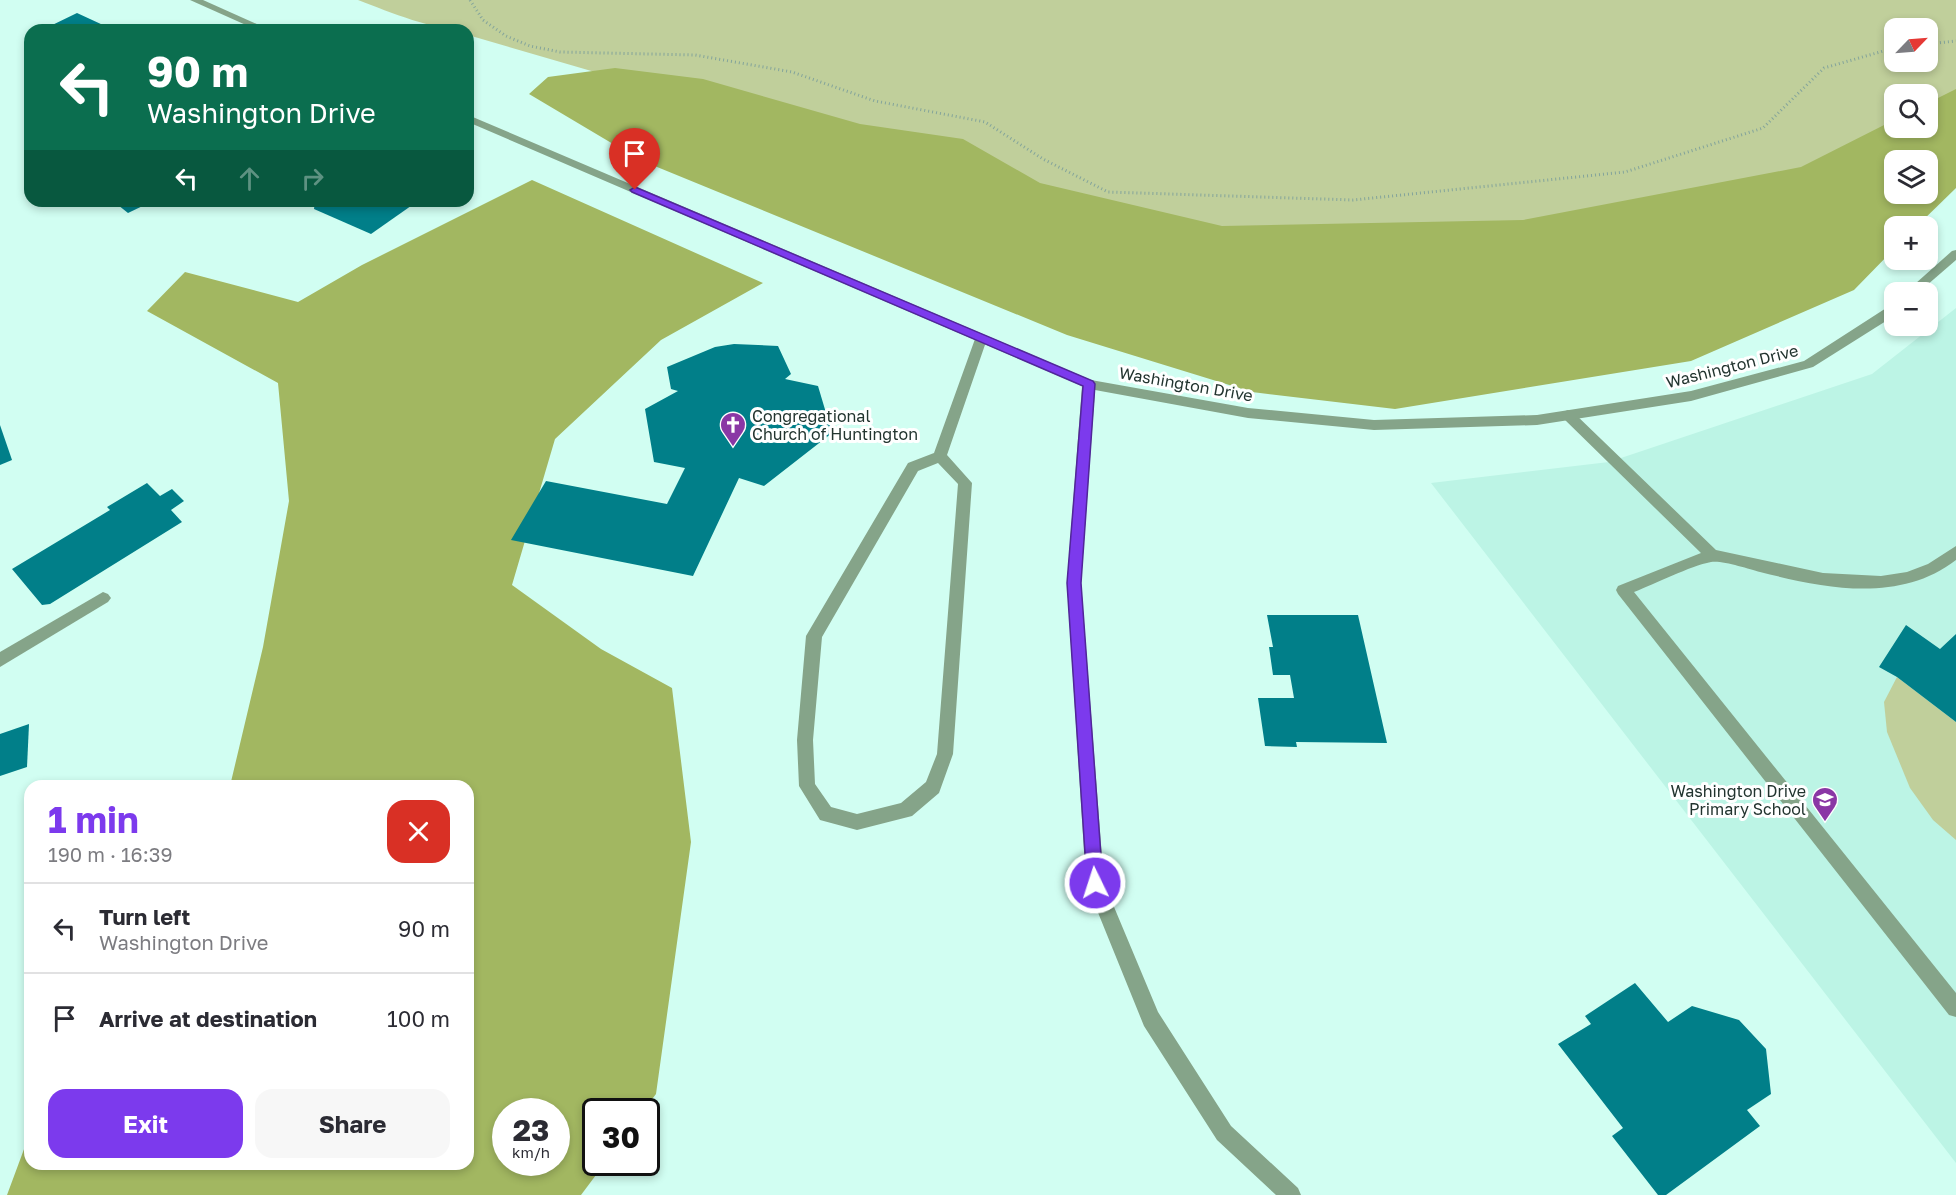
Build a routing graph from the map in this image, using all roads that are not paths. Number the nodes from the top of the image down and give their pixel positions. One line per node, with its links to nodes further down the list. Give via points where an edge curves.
1 (195, 0): 2 (street)
2 (251, 24)
3 (474, 121): 7 (street, Washington Drive)
4 (1956, 254): 5 (street)
5 (1924, 282)
6 (1884, 316): 9 (street, Washington Drive, via 1808,364 1691,396)
7 (981, 339): 8 (street, Washington Drive); 10 (street)
8 (1089, 384): 9 (street, Washington Drive, via 1248,413 1374,425 1536,420); 16 (street, via 1074,583 1095,883 1151,1019 1224,1132)
9 (1568, 415): 12 (street)
10 (940, 456): 10 (street, via 913,467 814,636 805,740 807,786 826,814 857,822 906,810 933,788 945,754 965,483)
11 (1956, 552): 12 (street, via 1934,568 1909,578 1866,582 1820,579)
12 (1712, 555): 15 (street, via 1623,590)
13 (102, 598): 14 (street)
14 (0, 660)
15 (1956, 1008)
16 (1291, 1195)

